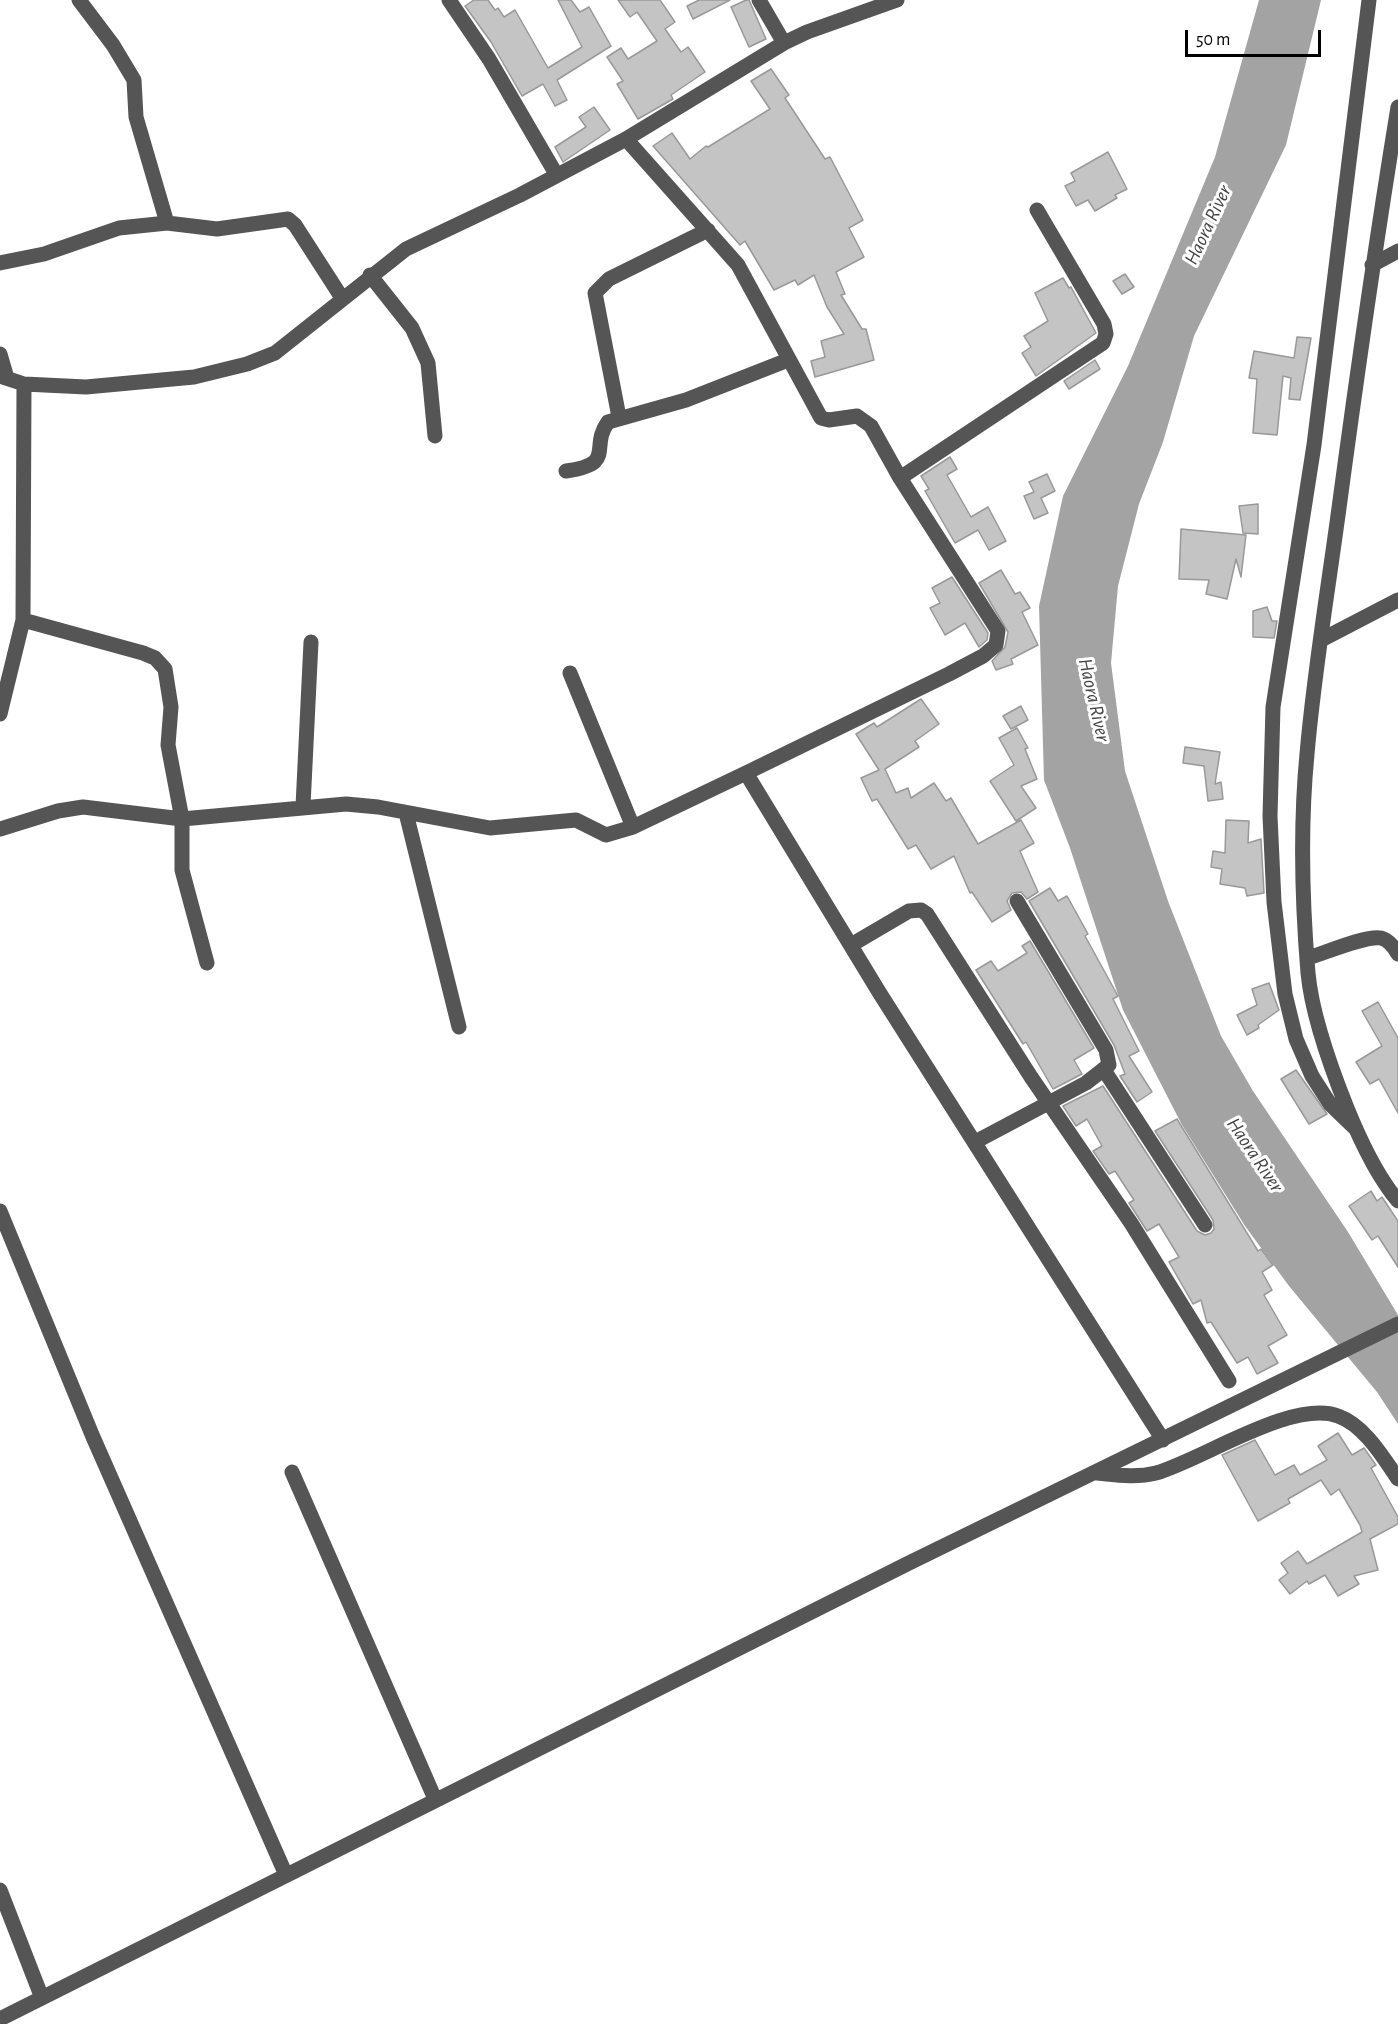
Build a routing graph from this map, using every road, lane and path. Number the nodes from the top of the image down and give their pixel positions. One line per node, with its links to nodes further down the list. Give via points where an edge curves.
1 (79, 0): 11 (street, via 134,80 136,117)
2 (449, 0): 9 (street, via 489,59)
3 (759, 0): 6 (street)
4 (897, 0): 6 (street)
5 (1369, 0): 46 (street, via 1314,445 1274,708 1270,816 1274,902 1296,1039 1329,1104)
6 (784, 43): 8 (street)
7 (1398, 107): 15 (street)
8 (626, 139): 9 (street); 12 (street)
9 (556, 174): 16 (street, via 406,249)
10 (1037, 210): 25 (street, via 1104,324 1103,343)
11 (167, 224): 14 (street, via 118,228 44,254); 17 (street, via 217,230 283,218 292,220)
12 (708, 230): 19 (street, via 746,277); 22 (street, via 609,279 595,294)
13 (1398, 251): 15 (street)
14 (0, 263)
15 (1372, 264): 28 (street)
16 (370, 275): 17 (street); 23 (street, via 412,328 428,363)
17 (342, 298): 21 (street, via 275,352 225,371 86,387)
18 (0, 354): 20 (street)
19 (788, 360): 22 (street, via 686,400); 25 (street, via 821,418 864,419)
20 (3, 377): 21 (street)
21 (24, 384): 27 (street)
22 (619, 417): 24 (street, via 604,429 595,461 584,468)
23 (435, 436)
24 (566, 471)
25 (900, 478): 32 (street, via 998,631 999,640 983,656)
26 (1398, 600): 28 (street)
27 (23, 620): 31 (street); 35 (street, via 160,661 165,669 171,707 168,745)
28 (1321, 640): 41 (street, via 1302,825)
29 (311, 642): 33 (street)
30 (570, 673): 36 (street)
31 (0, 714)
32 (746, 773): 36 (street); 39 (street)
33 (303, 807): 34 (street, via 359,805); 35 (street)
34 (406, 813): 36 (street, via 490,828 565,819 580,821 606,835); 43 (street)
35 (182, 819): 37 (street, via 83,807); 42 (street, via 182,870)
36 (633, 827)
37 (0, 829)
38 (1017, 901): 44 (street, via 1106,1050 1109,1065)
39 (851, 945): 45 (street, via 909,910 927,914); 47 (street)
40 (1398, 954): 41 (street, via 1382,938 1371,938)
41 (1308, 958): 46 (street, via 1322,1033)
42 (207, 963)
43 (459, 1027)
44 (1104, 1070): 45 (street); 50 (street)
45 (1048, 1103): 47 (street); 52 (street, via 1131,1223)
46 (1356, 1129): 48 (street, via 1388,1190)
47 (975, 1142): 53 (street)
48 (1398, 1201)
49 (0, 1210): 58 (street, via 89,1426)
50 (1205, 1225)
51 (1398, 1323): 53 (street)
52 (1230, 1381)
53 (1162, 1440): 55 (street)
54 (292, 1472): 57 (street)
55 (1097, 1473): 56 (street, via 1128,1476 1158,1472 1263,1428 1303,1415 1324,1413 1340,1416 1362,1433); 57 (street)
56 (1398, 1479)
57 (435, 1799): 58 (street)
58 (286, 1875): 60 (street)
59 (0, 1890): 60 (street)
60 (42, 1998): 61 (street)
61 (0, 2019)

